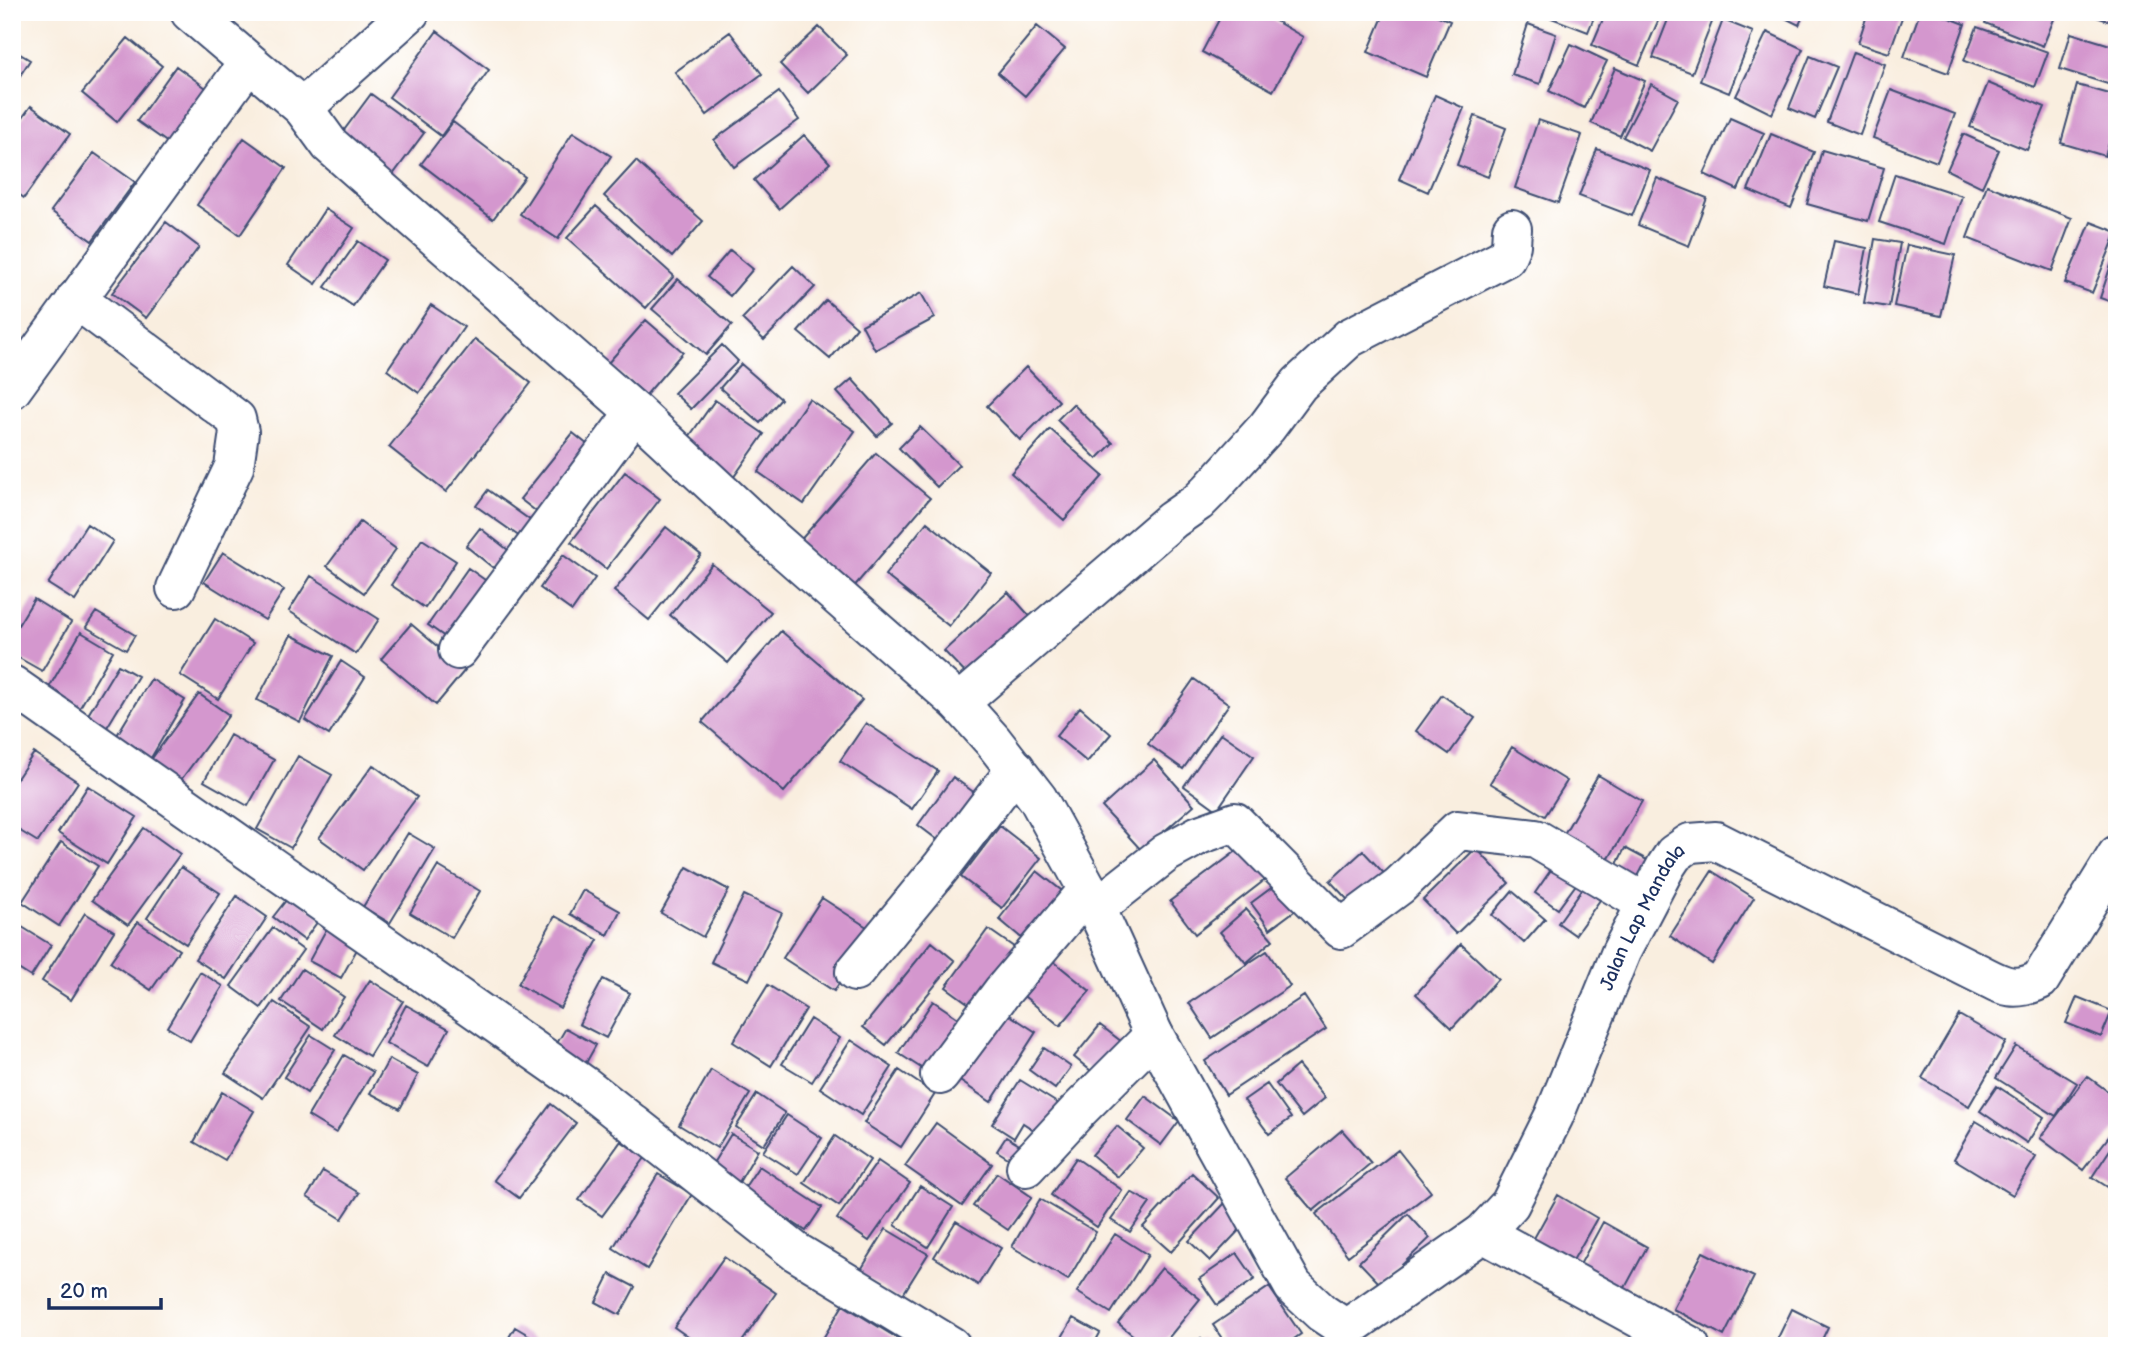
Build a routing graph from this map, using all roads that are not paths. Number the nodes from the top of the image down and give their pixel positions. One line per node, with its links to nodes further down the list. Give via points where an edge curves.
1 (190, 12): 3 (street)
2 (410, 12): 4 (street)
3 (248, 63): 4 (street); 6 (street)
4 (303, 108): 8 (street, via 330,145)
5 (1512, 229): 12 (street, via 1506,257 1349,338 1299,384 1268,427 1198,502)
6 (76, 299): 7 (street); 9 (street, via 236,419 239,432 234,467)
7 (12, 389)
8 (635, 412): 10 (street); 12 (street)
9 (176, 588)
10 (458, 650)
11 (12, 685): 23 (street, via 585,1086 796,1252)
12 (959, 703): 13 (street)
13 (1016, 769): 15 (street, via 1038,799); 17 (street)
14 (2117, 855): 16 (street, Jalan Lap Mandala, via 2040,980 2018,989 1716,841 1690,843 1674,854)
15 (1092, 899): 16 (street, via 1199,835 1235,822 1341,929 1399,886 1458,830 1536,839); 18 (street); 19 (street, via 1002,992)
16 (1645, 902): 21 (street, Jalan Lap Mandala, via 1554,1116 1510,1204)
17 (855, 972)
18 (1154, 1035): 20 (street); 22 (street, via 1293,1286)
19 (940, 1074)
20 (1026, 1167)
21 (1483, 1233): 22 (street, Jalan Lap Mandala); 24 (street)
22 (1343, 1337)
23 (951, 1346)
24 (1690, 1346)

